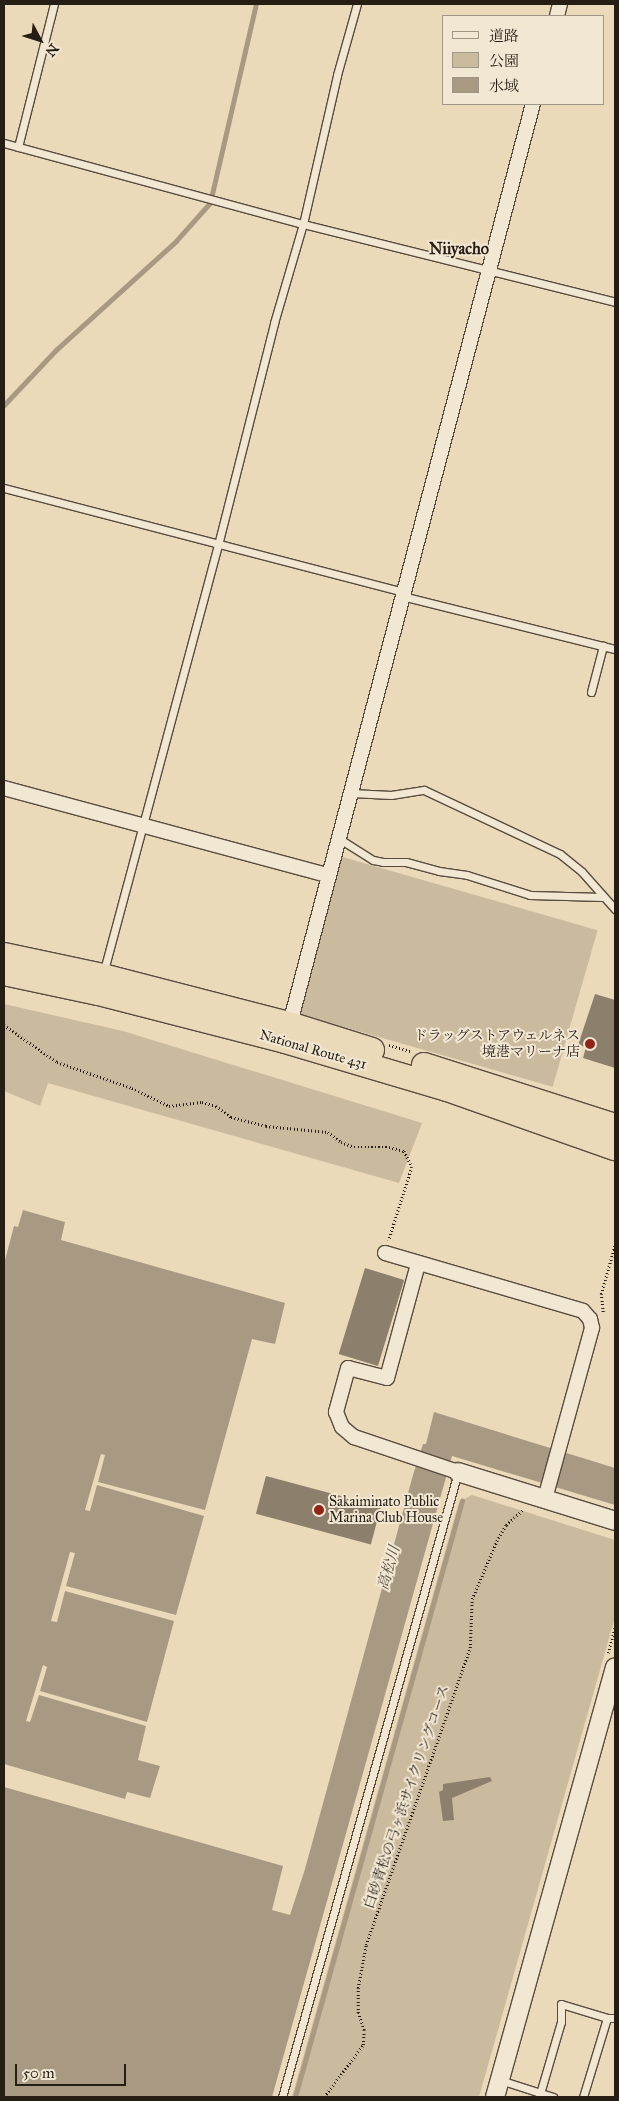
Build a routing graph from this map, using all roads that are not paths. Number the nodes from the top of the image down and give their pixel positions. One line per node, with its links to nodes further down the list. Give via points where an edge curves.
1 (54, 4): 5 (lane)
2 (357, 4): 6 (lane)
3 (533, 105): 7 (street)
4 (4, 143): 5 (lane)
5 (18, 147): 6 (lane)
6 (303, 224): 7 (lane); 10 (lane)
7 (489, 271): 8 (lane); 11 (street)
8 (615, 302)
9 (4, 488): 10 (lane)
10 (218, 545): 11 (lane); 17 (lane)
11 (402, 594): 12 (lane); 16 (street)
12 (603, 646): 13 (lane); 14 (lane)
13 (615, 649)
14 (591, 692)
15 (4, 788): 17 (street)
16 (351, 793): 18 (street); 20 (lane, via 391,795 424,790 560,854 582,872)
17 (144, 824): 19 (street); 24 (lane)
18 (338, 838): 19 (street); 20 (lane, via 372,860 406,862 467,875 530,895)
19 (327, 875): 25 (street)
20 (603, 897): 21 (lane)
21 (615, 909)
22 (4, 955): 24 (highway, National Route 431)
23 (4, 973): 25 (highway, National Route 431)
24 (102, 976): 25 (highway, National Route 431)
25 (287, 1033): 26 (highway, National Route 431, via 542,1101); 27 (highway, National Route 431)
26 (615, 1126)
27 (615, 1148)
28 (384, 1253): 29 (street)
29 (418, 1264): 30 (street, via 386,1378 348,1368 336,1412 342,1427 354,1437); 31 (street, via 583,1310 590,1319 592,1328)
30 (454, 1471): 31 (street); 37 (lane)
31 (547, 1492): 32 (street)
32 (615, 1521)
33 (615, 1667): 35 (street)
34 (611, 2018): 36 (lane, via 561,2004 561,2022); 39 (lane)
35 (497, 2089): 36 (lane)
36 (540, 2095): 38 (lane)
37 (282, 2097)
38 (553, 2097)
39 (583, 2097)

